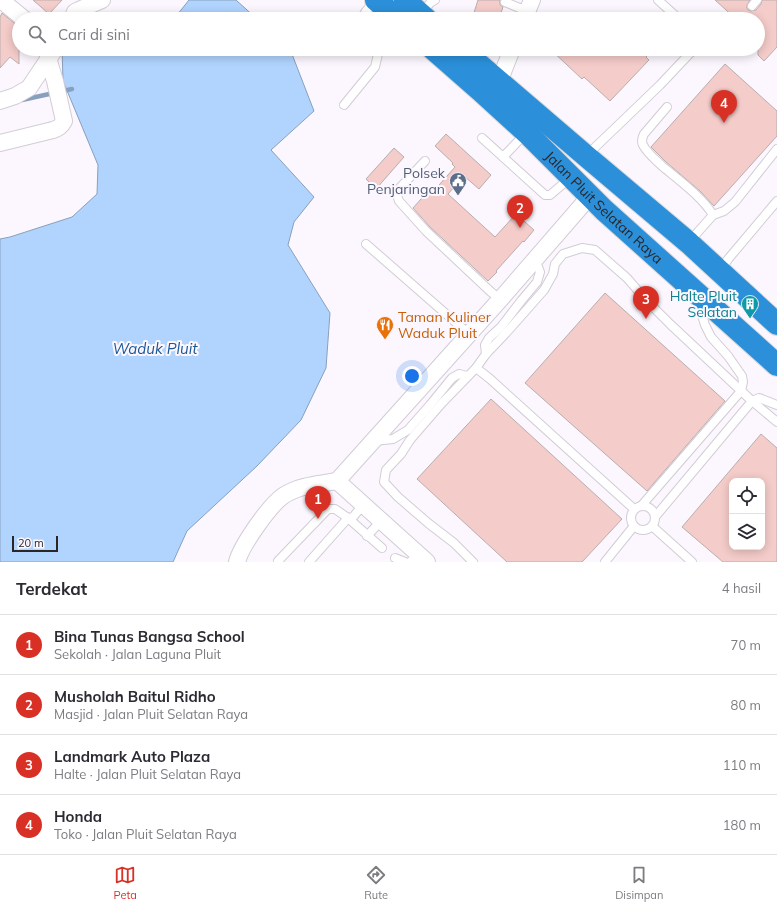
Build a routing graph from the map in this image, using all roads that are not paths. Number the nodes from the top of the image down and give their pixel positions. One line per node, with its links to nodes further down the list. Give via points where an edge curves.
1 (1, 0): 7 (street)
2 (102, 0): 8 (street)
3 (376, 0): 9 (lane); 10 (highway)
4 (658, 0): 11 (lane)
5 (505, 2): 6 (lane)
6 (528, 10)
7 (16, 12)
8 (75, 12)
9 (365, 12)
10 (390, 12)
11 (671, 12)
12 (51, 56): 20 (street, via 29,88)
13 (52, 56): 25 (street, via 64,121 62,125 59,128)
14 (378, 56): 21 (lane, via 375,66)
15 (441, 56): 23 (highway, Jalan Pluit Selatan Raya)
16 (469, 56): 19 (highway, Jalan Pluit Selatan Raya)
17 (509, 56): 19 (street)
18 (688, 56): 27 (lane, via 660,86)
19 (499, 82): 27 (highway, Jalan Pluit Selatan Raya)
20 (0, 101)
21 (344, 105)
22 (667, 107): 33 (lane, via 644,134 643,145 656,160 706,204)
23 (527, 133): 28 (lane); 30 (highway, Jalan Pluit Selatan Raya)
24 (482, 138): 28 (lane)
25 (0, 143)
26 (777, 149): 33 (lane, via 735,202 724,211)
27 (586, 156): 34 (highway, Jalan Pluit Selatan Raya)
28 (503, 157): 30 (lane, via 545,195 550,195)
29 (425, 161): 39 (lane, via 396,192 399,201 426,231)
30 (570, 177): 31 (highway, Jalan Pluit Selatan Raya)
31 (590, 196): 36 (street); 38 (highway, Jalan Pluit Selatan Raya)
32 (777, 201): 37 (lane)
33 (713, 215): 34 (lane)
34 (689, 242): 37 (highway, Jalan Pluit Selatan Raya)
35 (366, 244): 41 (lane)
36 (535, 259): 39 (street); 42 (lane, via 540,272 537,282 489,338 485,345)
37 (719, 270): 40 (highway, Jalan Pluit Selatan Raya)
38 (694, 290): 43 (highway, Jalan Pluit Selatan Raya); 46 (lane, via 705,325 742,376)
39 (500, 299): 41 (street)
40 (777, 324)
41 (469, 334): 50 (street)
42 (486, 354): 44 (lane); 46 (lane, via 544,290 553,274 555,264 563,254 582,248 595,250 627,278 646,301)
43 (777, 365)
44 (476, 368): 45 (lane); 54 (lane)
45 (467, 376): 50 (lane, via 459,374 452,378 408,430 393,439); 67 (lane, via 386,470 384,482)
46 (741, 391): 47 (lane); 53 (lane)
47 (752, 401): 48 (lane, via 759,398); 49 (lane); 55 (lane)
48 (777, 405)
49 (777, 422)
50 (372, 441): 51 (street)
51 (337, 481): 52 (street); 64 (street, via 298,488 282,496 253,531)
52 (363, 504): 56 (lane, via 353,517); 57 (street)
53 (642, 505): 54 (lane); 55 (lane, via 653,511)
54 (634, 509): 58 (lane, via 630,518)
55 (655, 517): 59 (lane)
56 (348, 518): 60 (lane); 65 (lane, via 335,509 328,509); 66 (lane)
57 (381, 521): 60 (lane); 63 (street)
58 (634, 526): 59 (lane, via 646,529); 68 (lane)
59 (652, 526): 69 (lane)
60 (367, 536): 61 (lane)
61 (382, 548)
62 (395, 558): 63 (lane)
63 (415, 560)
64 (237, 562)
65 (279, 562)
66 (309, 562)
67 (473, 562)
68 (605, 562)
69 (692, 562)

